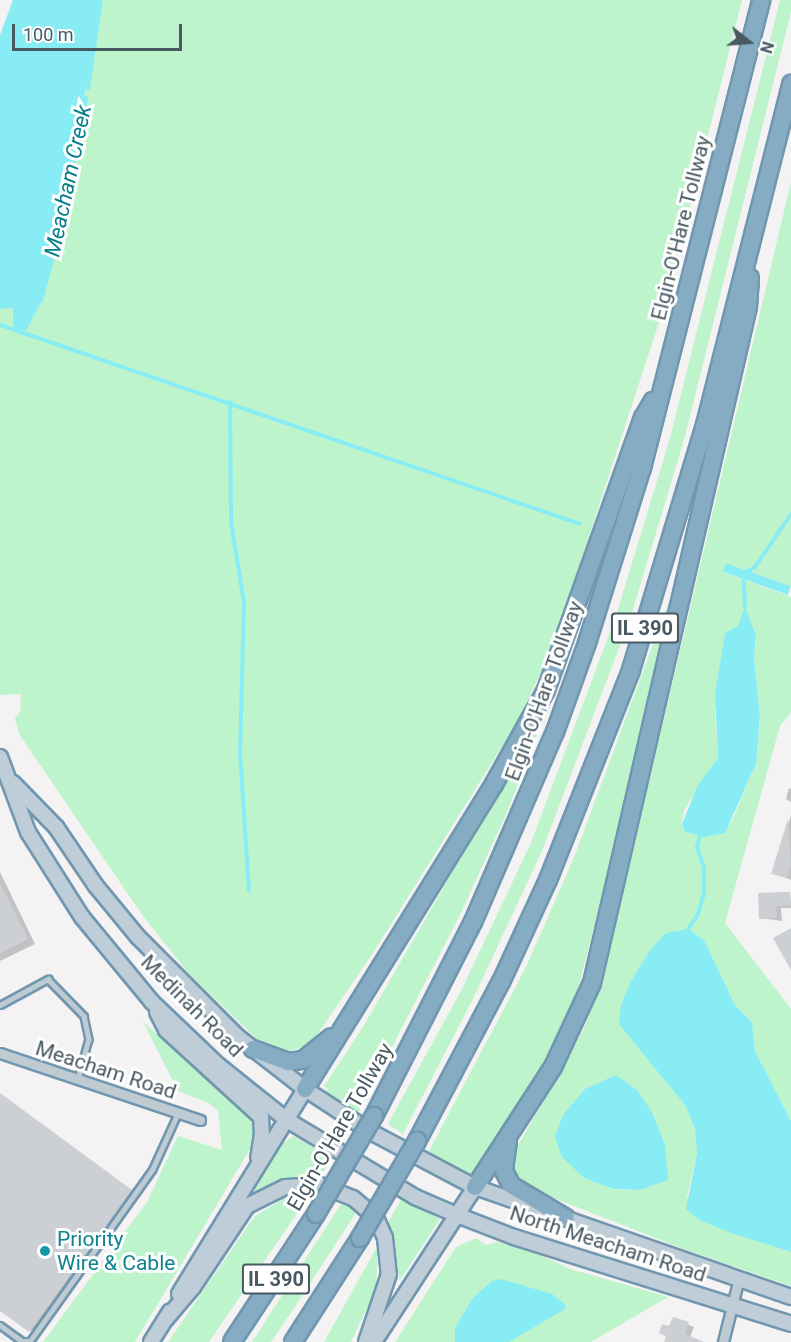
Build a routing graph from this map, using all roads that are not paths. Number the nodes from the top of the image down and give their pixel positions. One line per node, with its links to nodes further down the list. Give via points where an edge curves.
1 (761, 0): 4 (highway, Elgin-O'Hare Tollway / IL 390)
2 (791, 84): 3 (highway, IL 390)
3 (751, 244): 17 (highway, via 748,307 592,983 569,1039); 32 (highway, IL 390, bridge, via 685,500 616,711 552,869 501,982 417,1142)
4 (664, 382): 9 (highway, via 643,418 546,690 500,775); 31 (highway, Elgin-O'Hare Tollway / IL 390, bridge, via 620,542 555,732 464,943 374,1116 316,1214)
5 (0, 757): 6 (main road, Medinah Road)
6 (9, 779): 7 (main road, Medinah Road, via 28,832 82,917); 10 (main road, Medinah Road, via 56,827 96,886 138,937)
7 (152, 1002): 16 (main road, Medinah Road, via 218,1065); 19 (main road, via 166,1030 261,1117 262,1141)
8 (0, 1005): 12 (lane, via 48,979 84,1016 89,1039)
9 (347, 1022): 10 (highway, via 303,1060 288,1062); 13 (highway)
10 (253, 1049): 13 (main road, Medinah Road)
11 (0, 1053): 12 (street, Meacham Road)
12 (78, 1080): 14 (street, Meacham Road)
13 (305, 1089): 16 (main road); 18 (main road, Medinah Road)
14 (177, 1113): 15 (street, Meacham Road); 29 (lane, via 152,1170 30,1341 22,1341)
15 (200, 1120)
16 (287, 1120): 19 (main road); 21 (main road, Medinah Road)
17 (509, 1135): 20 (highway); 23 (highway, via 504,1171 511,1185)
18 (433, 1167): 20 (main road, North Meacham Road)
19 (254, 1170): 27 (main road)
20 (475, 1187): 22 (main road); 23 (main road, North Meacham Road)
21 (415, 1197): 22 (main road, North Meacham Road)
22 (457, 1215): 26 (main road, North Meacham Road); 34 (main road)
23 (566, 1218): 24 (main road, North Meacham Road)
24 (739, 1278): 25 (main road, North Meacham Road); 26 (street)
25 (791, 1297)
26 (734, 1306): 28 (main road, North Meacham Road); 35 (street)
27 (166, 1319): 30 (main road); 33 (main road, via 193,1287 247,1206 285,1187 320,1185 353,1198 378,1222 385,1238 389,1274)
28 (791, 1324)
29 (0, 1325)
30 (151, 1342)
31 (232, 1342)
32 (293, 1342)
33 (366, 1342)
34 (374, 1342)
35 (723, 1342)

